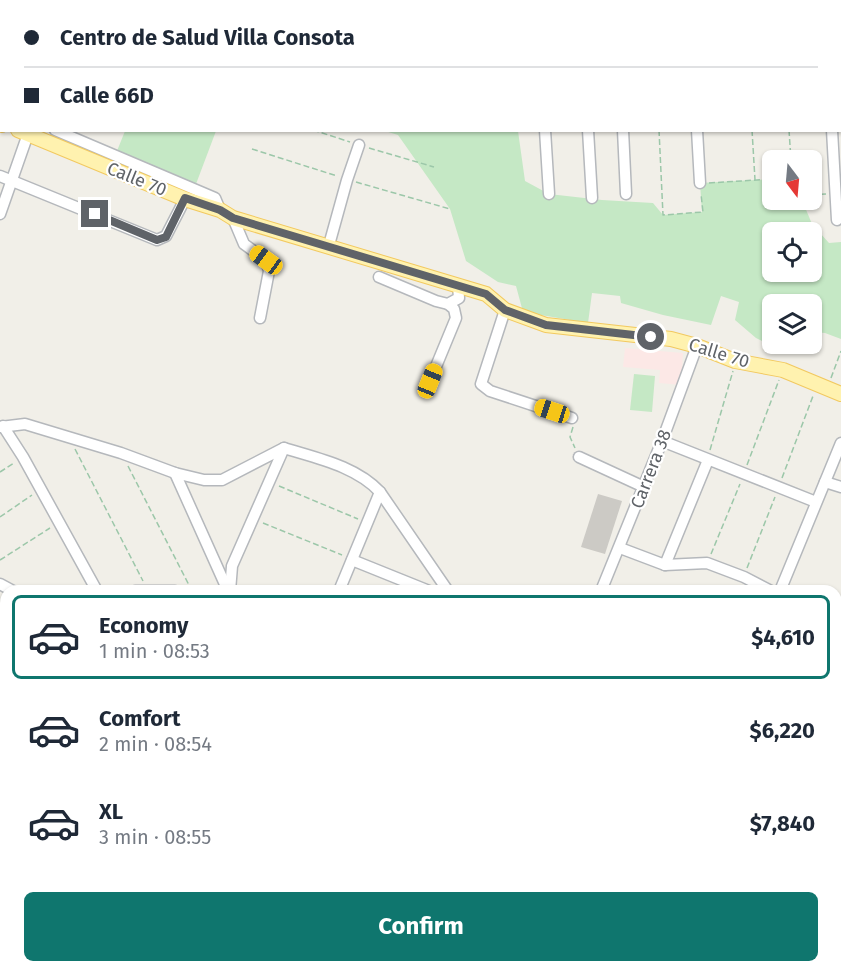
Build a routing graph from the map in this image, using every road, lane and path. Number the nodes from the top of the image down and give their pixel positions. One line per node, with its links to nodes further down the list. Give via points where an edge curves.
1 (23, 132): 17 (street); 25 (main road, Calle 70)
2 (64, 132): 12 (street)
3 (320, 132): 13 (path)
4 (546, 132): 22 (street)
5 (588, 132): 26 (street)
6 (623, 132): 23 (street)
7 (659, 132): 20 (path, via 663,215 703,212)
8 (697, 132): 20 (street)
9 (752, 132): 18 (path)
10 (789, 132): 14 (path)
11 (832, 132): 21 (street)
12 (83, 136): 27 (street, via 215,198)
13 (358, 145): 15 (path); 31 (street)
14 (790, 150)
15 (434, 167)
16 (0, 176): 17 (street)
17 (11, 180): 25 (street, via 157,240 166,237); 28 (street)
18 (755, 180): 19 (path); 20 (path)
19 (762, 180)
20 (700, 183)
21 (836, 193): 24 (path); 30 (street)
22 (549, 194)
23 (626, 194)
24 (822, 194)
25 (185, 198): 27 (main road, Calle 70)
26 (592, 198)
27 (220, 210): 29 (main road, Calle 70)
28 (0, 214)
29 (233, 218): 31 (main road, Calle 70); 36 (street, via 244,244 266,260 269,271)
30 (837, 220)
31 (329, 245): 33 (main road, Calle 70)
32 (379, 277): 34 (street)
33 (458, 285): 34 (street, via 459,298); 35 (main road, Calle 70, via 486,294)
34 (448, 304): 40 (street, via 456,318)
35 (505, 310): 37 (main road, Calle 70, via 546,325 671,339); 43 (street, via 481,384 490,391)
36 (260, 318)
37 (697, 346): 39 (main road, Calle 70); 46 (street, Carrera 38)
38 (841, 351): 41 (path)
39 (735, 361): 41 (main road, Calle 70, via 783,370); 52 (path)
40 (430, 381)
41 (827, 388): 42 (main road, Calle 70)
42 (841, 394)
43 (572, 418): 51 (path, via 570,436)
44 (2, 426): 45 (street, via 25,424); 50 (street)
45 (70, 437): 49 (street); 71 (path)
46 (662, 441): 52 (street); 57 (street, Carrera 38)
47 (841, 443): 56 (street)
48 (284, 448): 54 (street, via 222,480); 55 (street); 60 (street, via 325,460 369,481)
49 (121, 453): 54 (street); 72 (path)
50 (23, 457): 53 (path); 59 (street)
51 (579, 457): 57 (street)
52 (708, 460): 61 (street); 69 (street)
53 (0, 472)
54 (175, 473): 73 (street)
55 (269, 482): 63 (street); 65 (path)
56 (825, 482): 58 (street); 61 (street)
57 (644, 487): 66 (street, Carrera 38)
58 (841, 488)
59 (40, 489): 62 (path); 64 (street)
60 (380, 492): 65 (street); 77 (street)
61 (816, 502): 80 (street)
62 (0, 517)
63 (254, 519): 68 (path); 74 (street, via 232,566)
64 (59, 522): 67 (path); 70 (street)
65 (367, 522): 68 (street)
66 (620, 548): 69 (street); 78 (street, Carrera 38)
67 (0, 560)
68 (352, 560): 75 (street); 76 (street)
69 (665, 565): 79 (street, via 707,563)
70 (94, 585)
71 (145, 585)
72 (189, 585)
73 (226, 585)
74 (230, 585)
75 (342, 585)
76 (414, 585)
77 (444, 585)
78 (604, 585)
79 (759, 585)
80 (782, 585)

